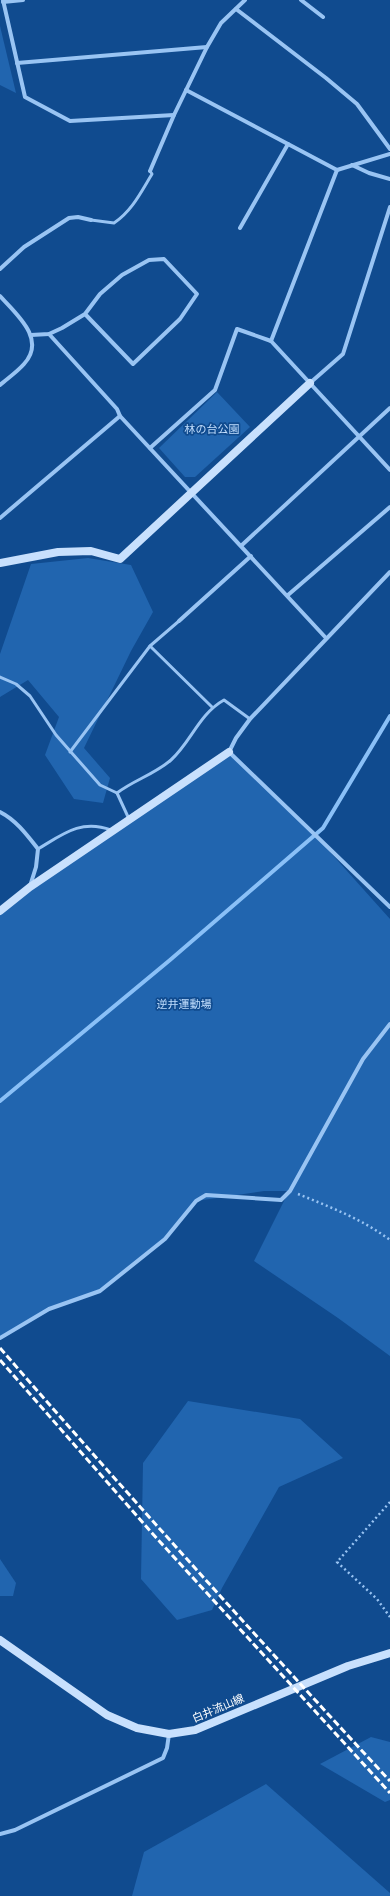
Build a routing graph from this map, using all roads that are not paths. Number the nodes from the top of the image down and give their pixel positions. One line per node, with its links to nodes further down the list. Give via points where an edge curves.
1 (23, 0): 4 (street)
2 (245, 0): 5 (street)
3 (301, 0): 6 (street)
4 (3, 1): 8 (street)
5 (236, 9): 7 (street, via 221,24); 12 (street, via 357,104)
6 (323, 17)
7 (207, 46): 8 (street); 9 (street)
8 (17, 63): 10 (street, via 25,97 70,121)
9 (186, 90): 10 (street); 11 (street)
10 (174, 115): 16 (street)
11 (288, 144): 15 (street); 20 (street)
12 (390, 149)
13 (390, 154): 14 (street)
14 (352, 164): 15 (street); 17 (street, via 369,173)
15 (337, 170): 26 (street)
16 (150, 171): 19 (lane, via 152,174 123,217 114,223)
17 (390, 179)
18 (390, 207): 27 (street, via 343,354)
19 (91, 220): 21 (street, via 69,218 24,247)
20 (240, 228)
21 (0, 269)
22 (0, 296): 25 (street, via 28,328)
23 (85, 314): 23 (street, via 100,294 122,275 149,260 164,259 197,294 180,319 133,364); 24 (street)
24 (49, 334): 25 (street); 30 (street, via 117,409)
25 (31, 335): 28 (street, via 30,355 24,364)
26 (270, 341): 27 (street); 32 (street, via 237,329 215,390)
27 (310, 384): 31 (street); 34 (street)
28 (0, 385)
29 (390, 408): 31 (street)
30 (120, 416): 32 (street); 36 (street)
31 (359, 436): 33 (street); 37 (street)
32 (150, 448): 34 (street)
33 (390, 470)
34 (192, 493): 37 (street); 39 (street, via 120,559 91,551 58,552)
35 (390, 506): 41 (street)
36 (0, 518)
37 (242, 545): 38 (street)
38 (251, 556): 41 (street); 42 (street)
39 (0, 562)
40 (390, 572): 43 (street)
41 (288, 595): 43 (street)
42 (179, 621): 44 (lane)
43 (326, 638): 47 (street)
44 (150, 646): 46 (lane); 48 (lane)
45 (0, 676): 48 (lane, via 16,684 30,696)
46 (212, 707): 47 (lane, via 224,700); 50 (lane, via 170,761 151,774 132,782)
47 (250, 720): 49 (street)
48 (70, 752): 50 (lane, via 100,785)
49 (229, 752): 52 (street); 56 (street)
50 (118, 793): 52 (lane)
51 (0, 812): 54 (street, via 9,817)
52 (128, 819): 53 (street)
53 (112, 830): 54 (lane, via 98,825 84,826 63,834); 55 (street)
54 (38, 849): 55 (street)
55 (30, 887): 57 (street)
56 (390, 907)
57 (0, 911)
58 (390, 1024): 59 (street, via 363,1059 290,1191 281,1200 206,1195 196,1201 165,1239 100,1291 49,1309)
59 (0, 1338)
60 (0, 1640): 62 (street, 白井流山線, via 107,1715 137,1728)
61 (390, 1653): 62 (street, 白井流山線, via 353,1664 195,1730)
62 (169, 1734): 63 (street, via 163,1758 15,1830)
63 (0, 1834)

